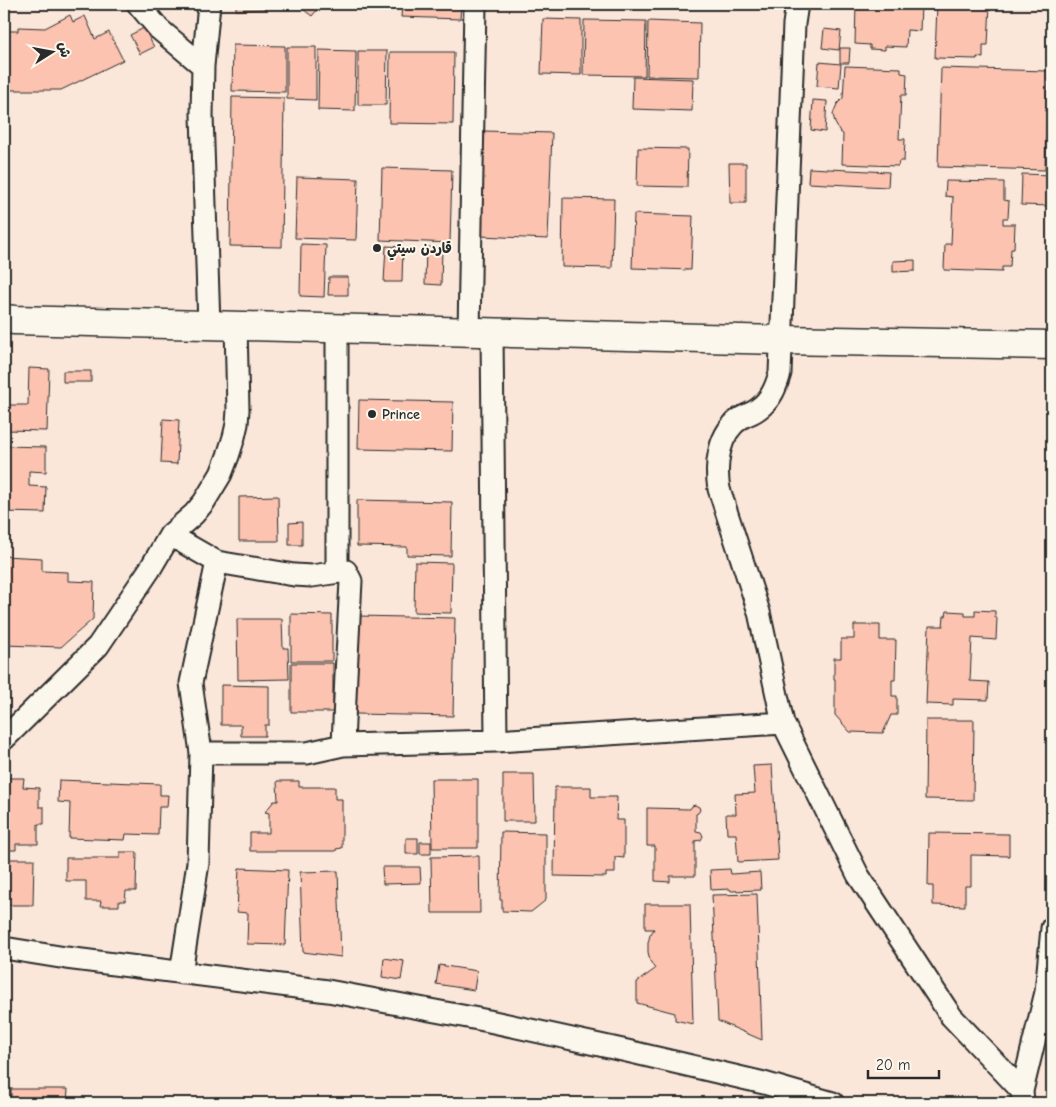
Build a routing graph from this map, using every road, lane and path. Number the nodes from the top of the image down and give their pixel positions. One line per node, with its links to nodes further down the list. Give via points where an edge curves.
1 (138, 4): 5 (street, via 159,28)
2 (209, 4): 5 (street)
3 (475, 4): 10 (street)
4 (797, 4): 11 (street)
5 (203, 66): 7 (street)
6 (8, 320): 7 (street)
7 (209, 325): 8 (street)
8 (236, 326): 9 (street); 13 (street, via 238,410 228,456 204,502)
9 (337, 328): 10 (street); 15 (street)
10 (480, 333): 11 (street); 18 (street)
11 (781, 340): 12 (street); 16 (street, via 780,373 773,393 759,409 741,418 728,431 719,452 717,477 759,612)
12 (1052, 345)
13 (170, 535): 14 (street); 17 (street, via 98,646)
14 (217, 562): 15 (street, via 294,575); 20 (street, via 191,684)
15 (337, 572): 19 (street, via 346,571 351,581)
16 (783, 724): 18 (street); 24 (street, via 858,875 952,1016)
17 (4, 739)
18 (496, 741): 19 (street)
19 (344, 745): 20 (street, via 307,753)
20 (201, 752): 23 (street, via 198,863)
21 (1052, 928): 24 (street, via 1046,992)
22 (4, 948): 23 (street)
23 (182, 973): 25 (street, via 328,991 489,1021 764,1083)
24 (1023, 1097)
25 (833, 1103)

